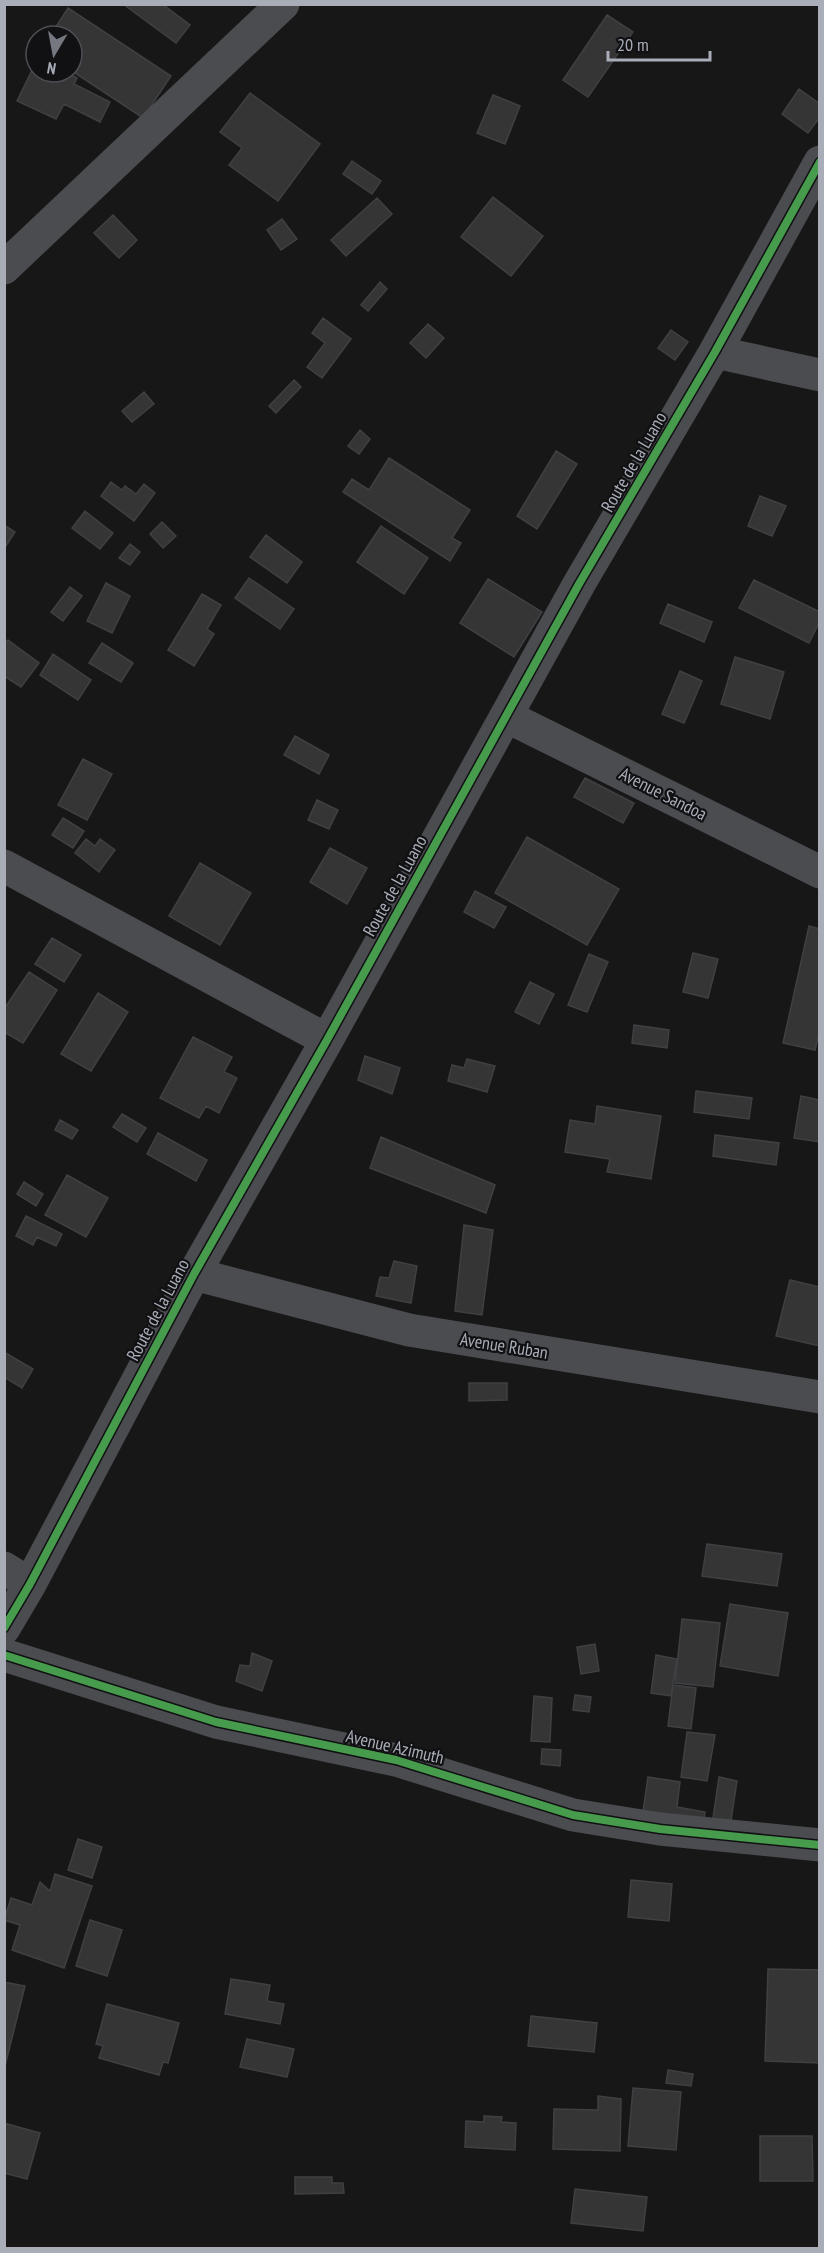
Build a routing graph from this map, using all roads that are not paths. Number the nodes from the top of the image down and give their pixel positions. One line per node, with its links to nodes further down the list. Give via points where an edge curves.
1 (283, 4): 3 (street)
2 (819, 162): 4 (street, Route de la Luano)
3 (4, 268)
4 (715, 352): 5 (street); 6 (street, Route de la Luano)
5 (819, 375)
6 (506, 716): 8 (street, Avenue Sandoa); 9 (street, Route de la Luano)
7 (4, 866): 9 (street)
8 (819, 872)
9 (327, 1040): 10 (street, Route de la Luano)
10 (194, 1274): 11 (street, Avenue Ruban, via 409,1330); 12 (street, Route de la Luano)
11 (819, 1397)
12 (17, 1576): 13 (street, Route de la Luano)
13 (4, 1628)
14 (4, 1655): 15 (street, Avenue Azimuth, via 216,1722 396,1760 573,1815 682,1832)
15 (819, 1845)

